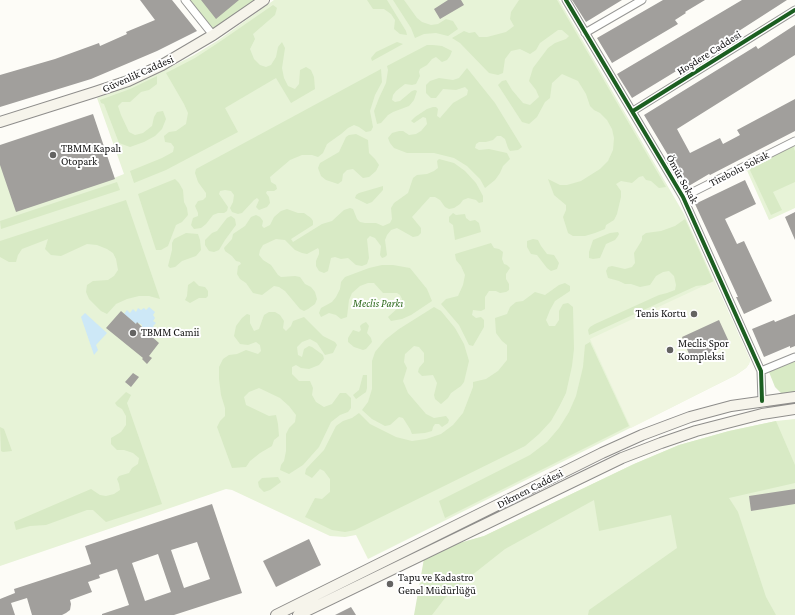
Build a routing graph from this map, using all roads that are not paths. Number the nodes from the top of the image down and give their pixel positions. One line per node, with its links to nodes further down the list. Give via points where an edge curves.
1 (185, 0): 7 (street)
2 (264, 0): 7 (main road, Güvenlik Caddesi)
3 (566, 0): 6 (street, Ömür Sokak)
4 (642, 0): 6 (street)
5 (795, 10): 8 (street, Hoşdere Caddesi)
6 (585, 33): 8 (street, Ömür Sokak)
7 (213, 35): 9 (main road, Güvenlik Caddesi, via 162,65 128,81)
8 (633, 111): 11 (street, Ömür Sokak)
9 (0, 122)
10 (795, 142): 11 (street, Tirebolu Sokak)
11 (683, 197): 13 (street, Ömür Sokak)
12 (795, 358): 13 (street)
13 (761, 371): 15 (street, Ömür Sokak)
14 (795, 397): 15 (main road, Dikmen Caddesi)
15 (762, 402): 17 (main road); 18 (main road, Dikmen Caddesi, via 731,406 642,435)
16 (795, 410): 17 (main road, Dikmen Caddesi)
17 (762, 414): 19 (main road, Dikmen Caddesi, via 696,431 622,458)
18 (276, 615)
19 (298, 615)

